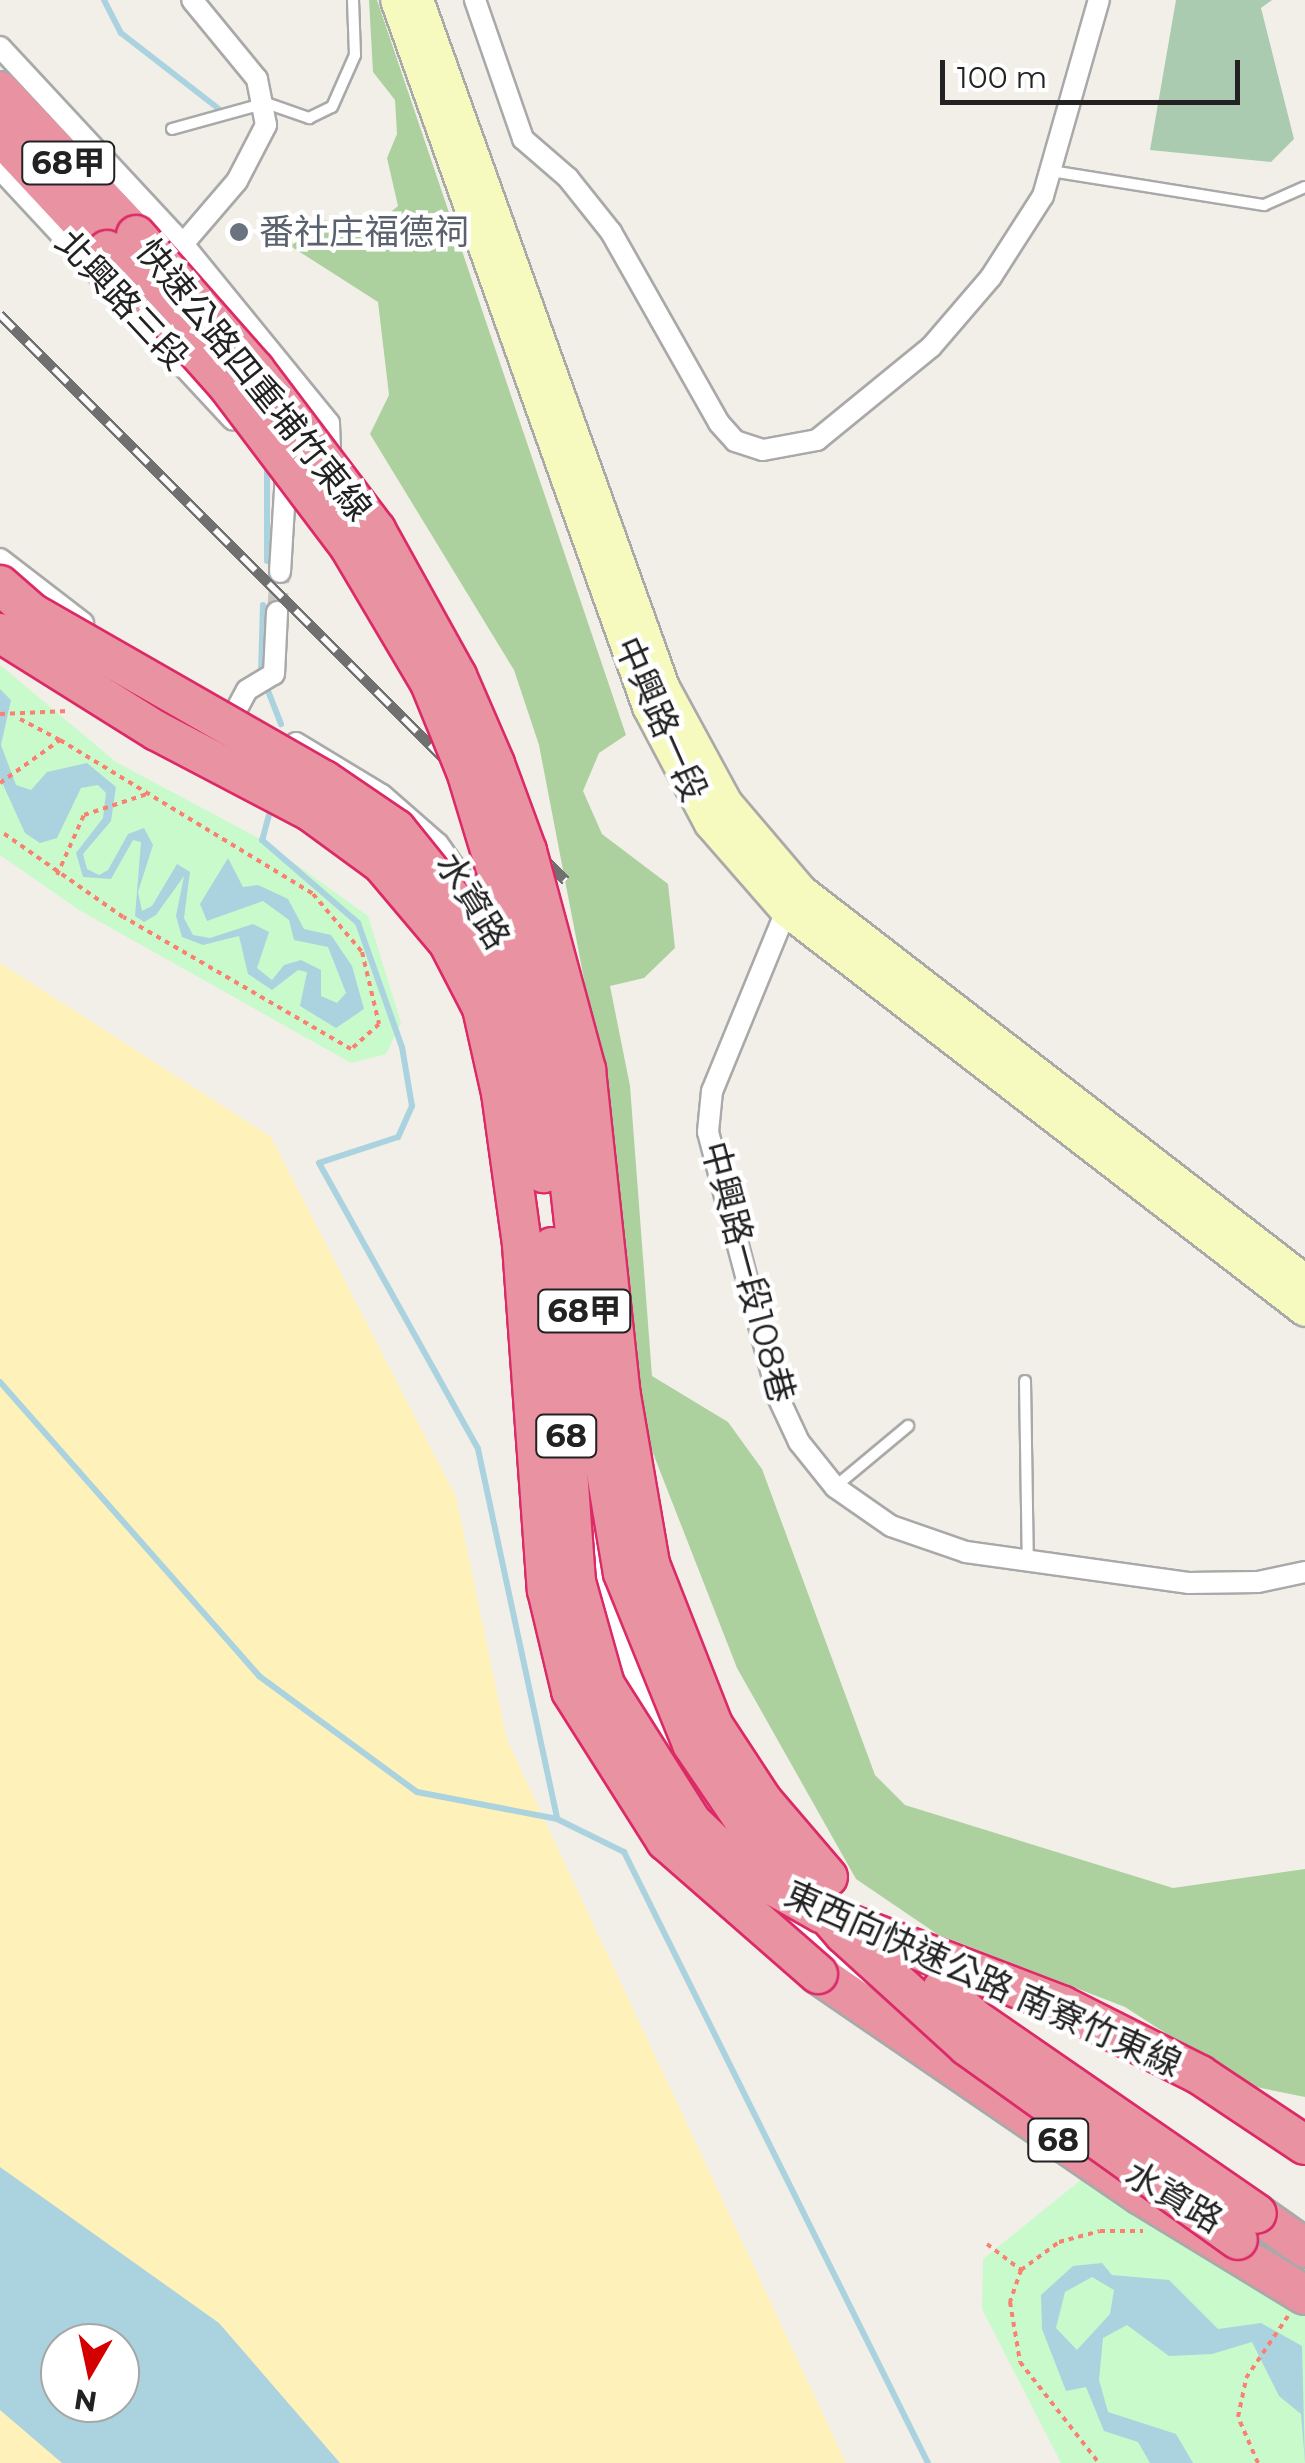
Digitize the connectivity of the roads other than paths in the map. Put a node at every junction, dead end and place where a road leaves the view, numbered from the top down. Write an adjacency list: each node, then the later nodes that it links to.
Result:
1 (192, 0): 9 (street)
2 (353, 0): 9 (lane)
3 (396, 0): 26 (main road, 中興路一段)
4 (418, 0): 27 (main road, 中興路一段)
5 (475, 0): 13 (street)
6 (1099, 0): 13 (street)
7 (0, 47): 16 (street)
8 (0, 91): 15 (highway, 快速公路四重埔竹東線 / 68甲)
9 (266, 103): 10 (lane); 16 (street)
10 (172, 129)
11 (0, 135): 15 (highway, 快速公路四重埔竹東線 / 68甲)
12 (0, 169): 17 (street, 北興路三段)
13 (1050, 171): 14 (lane)
14 (1305, 187)
15 (121, 243): 38 (highway, 快速公路四重埔竹東線 / 68甲, bridge)
16 (184, 244): 17 (street)
17 (286, 473): 19 (street)
18 (0, 559): 24 (street, 水資路)
19 (280, 572)
20 (0, 585): 37 (highway, 東西向快速公路 南寮竹東線 / 68, bridge)
21 (0, 611): 25 (street, 水資路)
22 (277, 612): 24 (street)
23 (0, 632): 41 (highway, 東西向快速公路 南寮竹東線 / 68, bridge)
24 (236, 711): 25 (street); 31 (street, 水資路)
25 (216, 746): 31 (street, 水資路)
26 (786, 911): 28 (main road, 中興路一段); 32 (street, 中興路一段108巷)
27 (1305, 1280)
28 (1305, 1311)
29 (1025, 1381): 33 (lane)
30 (908, 1426): 32 (lane)
31 (587, 1476): 35 (street, 水資路)
32 (835, 1487): 33 (street, 中興路一段108巷)
33 (1028, 1565): 34 (street, 中興路一段108巷)
34 (1305, 1572)
35 (657, 1726): 36 (street, 水資路); 36 (street, 水資路)
36 (854, 1973): 40 (street, 水資路)
37 (1305, 2145)
38 (1247, 2227): 39 (highway, 68甲); 41 (highway, 68甲)
39 (1305, 2248)
40 (1305, 2275)
41 (1301, 2297)

